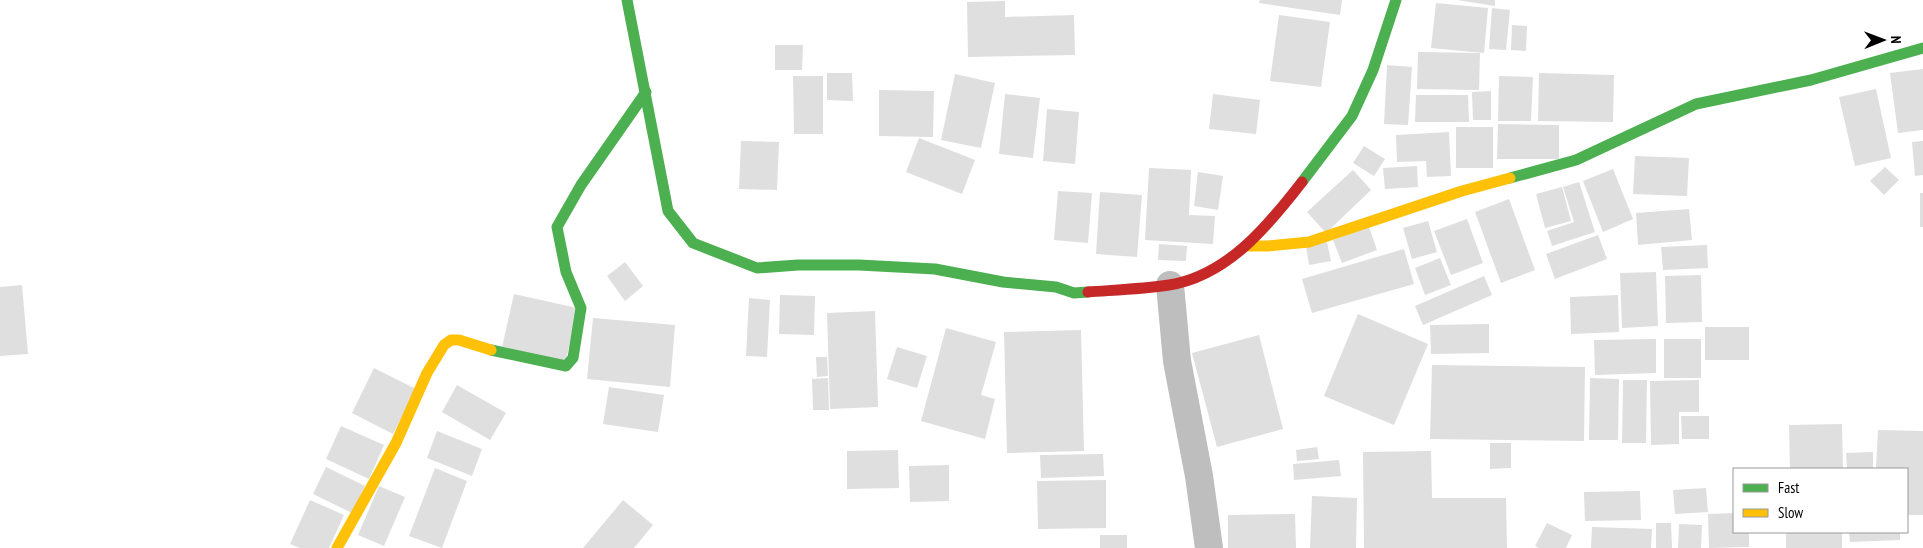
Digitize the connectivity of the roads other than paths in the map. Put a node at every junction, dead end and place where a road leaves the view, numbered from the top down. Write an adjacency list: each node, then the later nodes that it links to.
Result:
1 (627, 0): 4 (street)
2 (1396, 0): 5 (street)
3 (1923, 48): 5 (street)
4 (646, 92): 6 (street); 7 (street)
5 (1246, 246): 6 (street)
6 (1170, 285): 8 (street)
7 (337, 548)
8 (1209, 548)

